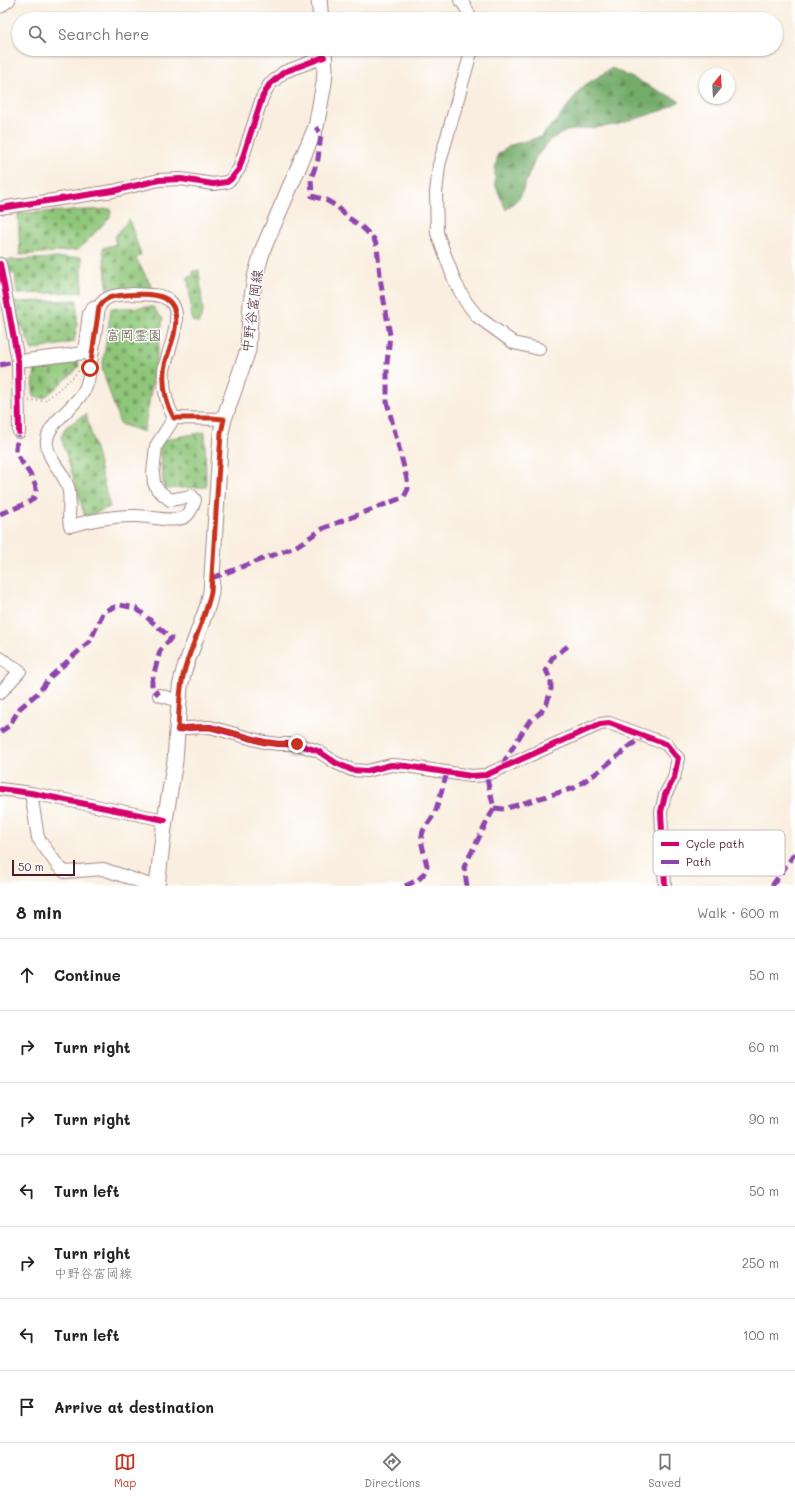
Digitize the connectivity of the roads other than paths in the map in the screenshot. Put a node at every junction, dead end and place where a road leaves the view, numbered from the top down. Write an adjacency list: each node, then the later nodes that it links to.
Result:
1 (9, 0): 4 (street)
2 (319, 0): 5 (main road)
3 (460, 0): 6 (street)
4 (0, 7)
5 (320, 12)
6 (468, 12)
7 (318, 56): 10 (street)
8 (324, 56): 16 (main road, 中野谷富岡線)
9 (470, 56): 13 (street)
10 (0, 208)
11 (0, 264): 14 (street)
12 (99, 307): 14 (street); 15 (street); 15 (street)
13 (539, 349)
14 (18, 361): 17 (street)
15 (174, 418): 16 (street)
16 (224, 419): 21 (main road, 中野谷富岡線)
17 (19, 432)
18 (0, 658): 19 (street)
19 (0, 693)
20 (159, 695): 21 (street)
21 (179, 701): 22 (main road, 中野谷富岡線)
22 (178, 730): 25 (main road, 中野谷富岡線); 26 (street)
23 (0, 788): 24 (street)
24 (31, 793): 25 (street); 28 (street)
25 (165, 820): 29 (main road, 中野谷富岡線)
26 (662, 830)
27 (664, 876): 30 (street)
28 (153, 886)
29 (157, 886)
30 (665, 886)

